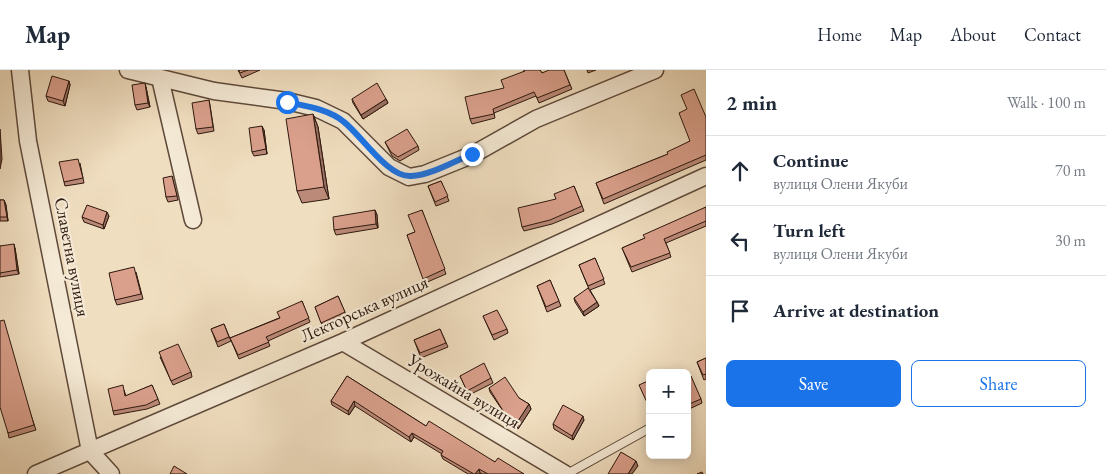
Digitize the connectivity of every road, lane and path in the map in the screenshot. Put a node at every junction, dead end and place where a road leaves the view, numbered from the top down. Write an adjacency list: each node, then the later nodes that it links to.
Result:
1 (20, 70): 9 (street, Славетна вулиця)
2 (128, 70): 4 (street)
3 (655, 70): 4 (street)
4 (160, 78): 6 (street)
5 (706, 176): 7 (street, Лекторська вулиця)
6 (194, 220)
7 (343, 342): 9 (street, Лекторська вулиця); 12 (street, Урожайна вулиця)
8 (646, 430): 12 (lane)
9 (90, 451): 10 (street, Лекторська вулиця); 11 (street)
10 (36, 474)
11 (111, 474)
12 (566, 474)

